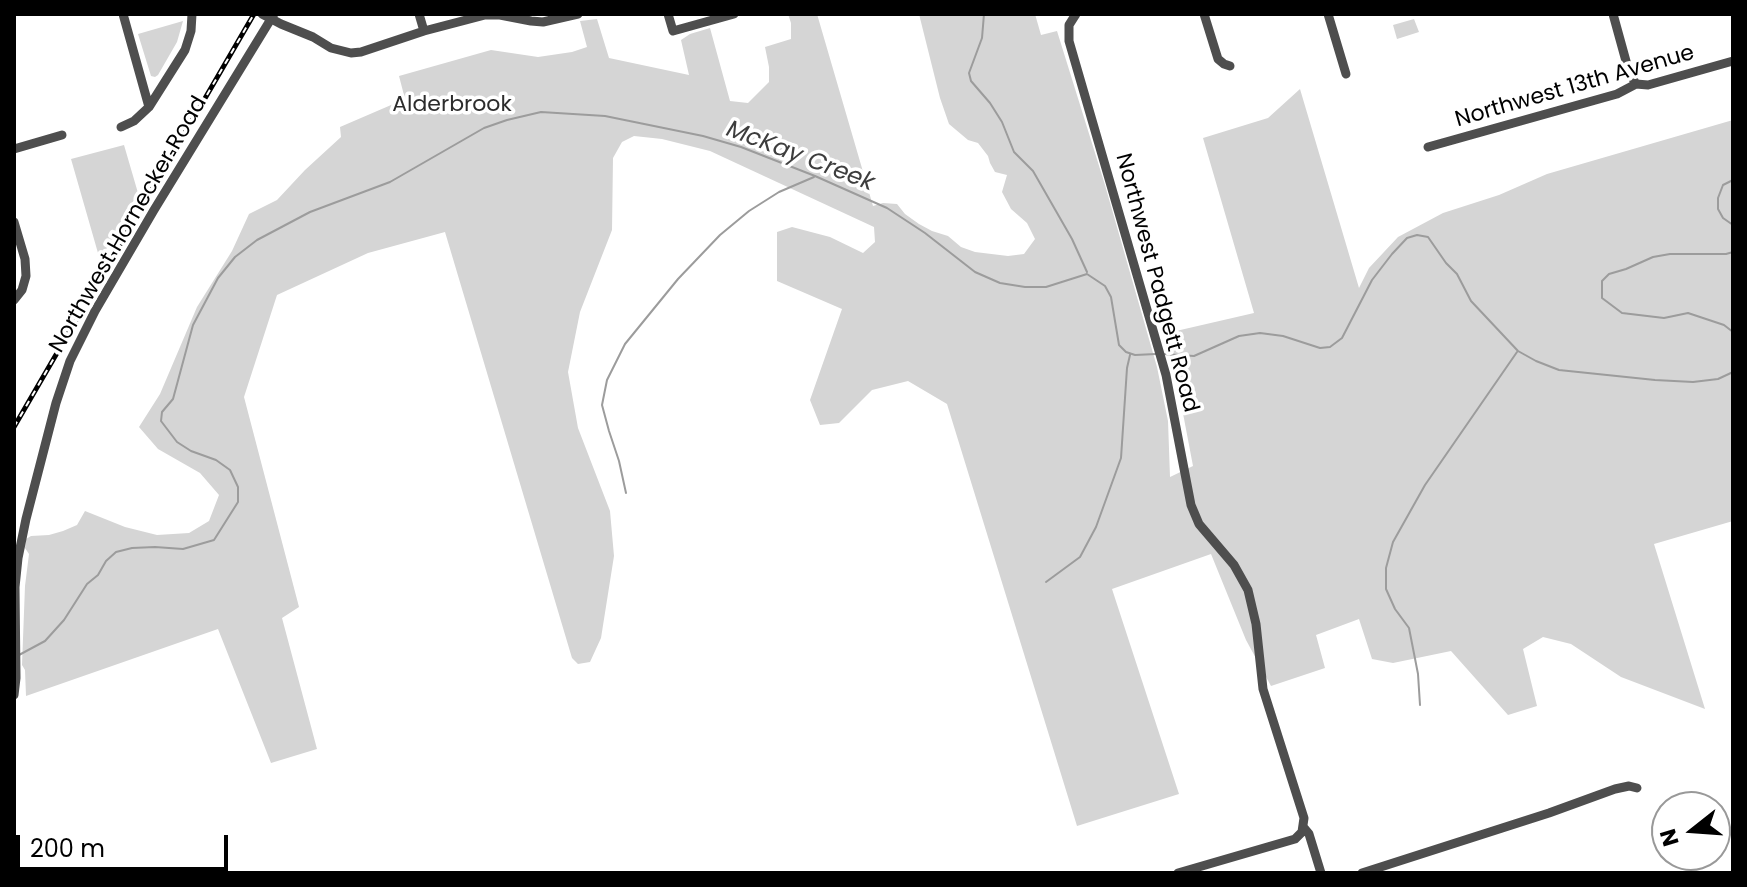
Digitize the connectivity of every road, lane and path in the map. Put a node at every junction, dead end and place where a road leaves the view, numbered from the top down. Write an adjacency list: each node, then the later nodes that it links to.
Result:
1 (123, 14): 17 (street)
2 (419, 14): 12 (street)
3 (578, 14): 12 (street)
4 (668, 14): 5 (street)
5 (734, 14)
6 (1204, 14): 14 (street)
7 (1328, 14): 15 (street)
8 (1613, 14): 16 (street)
9 (269, 16): 12 (street); 24 (street, Northwest Hornecker Road)
10 (192, 18): 17 (street)
11 (1073, 18): 28 (street, Northwest Padgett Road)
12 (424, 31)
13 (1733, 61): 16 (street, Northwest 13th Avenue)
14 (1230, 66)
15 (1346, 74)
16 (1636, 84): 20 (street, Northwest 13th Avenue)
17 (149, 107): 18 (street)
18 (121, 127)
19 (62, 135): 21 (street)
20 (1428, 147)
21 (14, 149)
22 (14, 222): 23 (street)
23 (14, 300)
24 (15, 610): 25 (street, Northwest Hornecker Road)
25 (16, 672): 26 (street, Northwest Hornecker Road)
26 (14, 695)
27 (1637, 788): 32 (street)
28 (1304, 828): 29 (street); 31 (street, Northwest Padgett Road)
29 (1208, 869): 30 (street)
30 (1178, 873)
31 (1321, 873)
32 (1362, 873)

